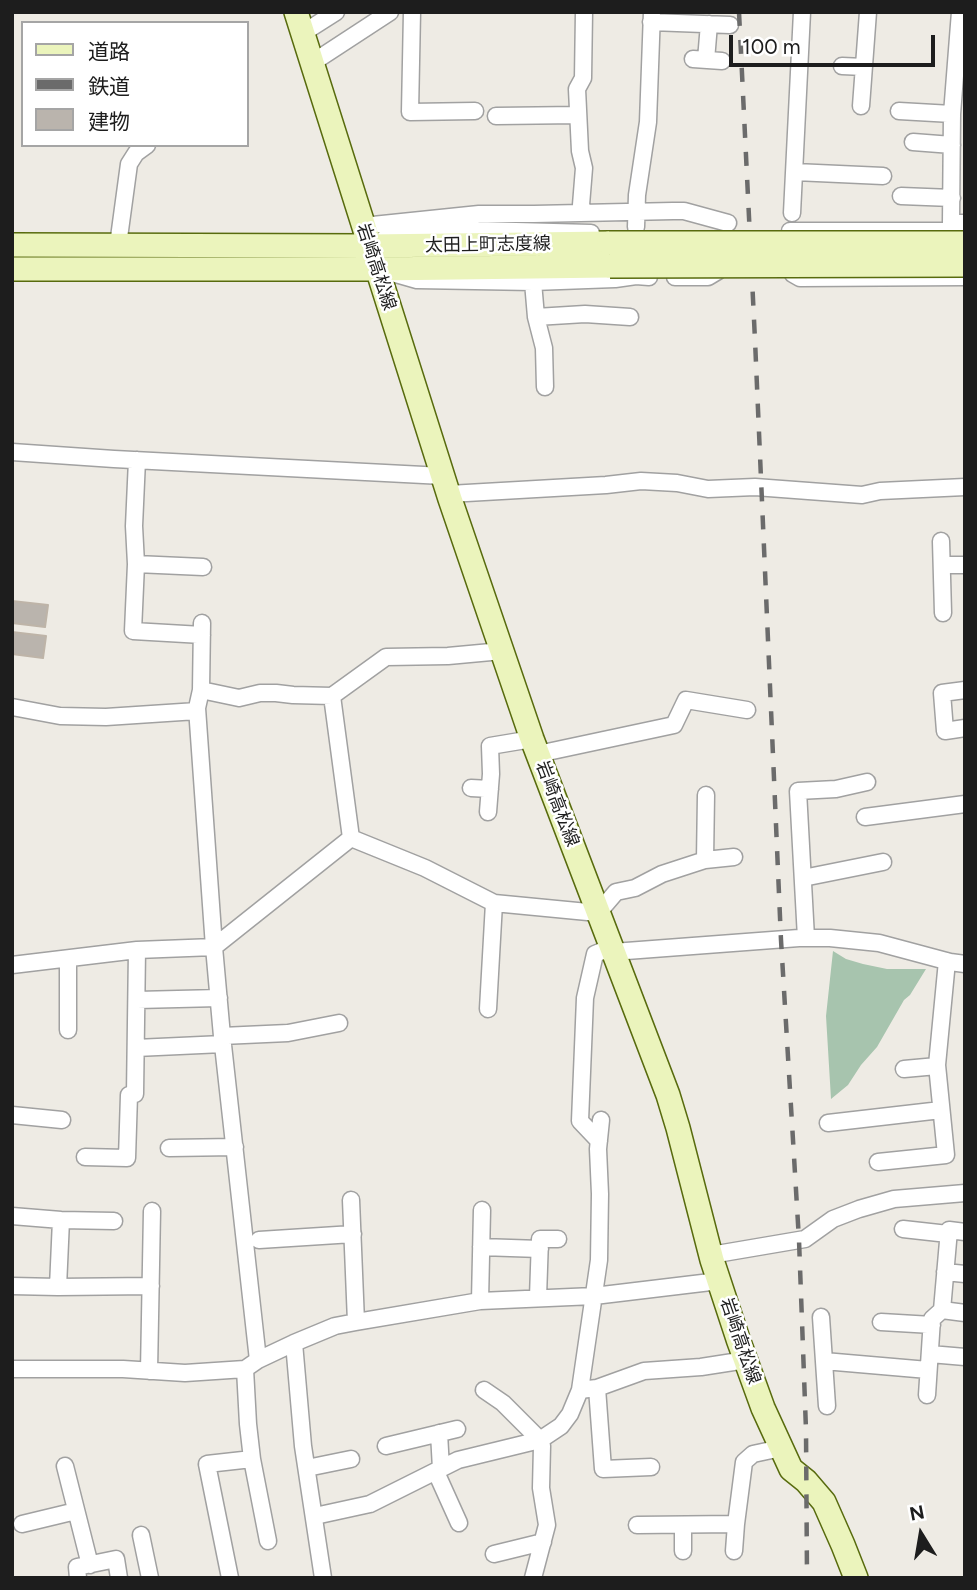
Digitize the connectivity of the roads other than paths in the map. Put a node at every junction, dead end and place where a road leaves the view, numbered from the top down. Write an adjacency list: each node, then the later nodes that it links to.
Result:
1 (336, 12): 9 (street)
2 (390, 12): 13 (street)
3 (412, 12): 17 (street)
4 (584, 12): 20 (street)
5 (802, 12): 25 (street)
6 (868, 12): 15 (street)
7 (960, 12): 19 (street)
8 (652, 17): 10 (street); 31 (street)
9 (299, 23): 13 (main road, 岩崎高松線)
10 (709, 24): 11 (street); 12 (street)
11 (730, 25)
12 (707, 60)
13 (312, 63): 33 (main road, 岩崎高松線)
14 (842, 66): 15 (street)
15 (864, 67): 16 (street)
16 (861, 106)
17 (475, 111)
18 (899, 111): 19 (street)
19 (952, 114): 22 (street)
20 (578, 115): 21 (street); 29 (street)
21 (496, 116)
22 (956, 139): 23 (street); 28 (street)
23 (913, 142)
24 (144, 147): 35 (street)
25 (795, 172): 26 (street); 30 (street)
26 (883, 176)
27 (901, 196): 28 (street)
28 (951, 198): 36 (street)
29 (584, 213): 31 (street); 33 (street)
30 (792, 213)
31 (636, 219): 32 (street)
32 (728, 223)
33 (366, 236): 35 (main road, 太田上町志度線); 36 (main road, 太田上町志度線, bridge); 38 (main road, 岩崎高松線); 39 (street)
34 (12, 245): 35 (main road, 太田上町志度線)
35 (118, 245)
36 (964, 249): 36 (street); 38 (main road, 太田上町志度線, bridge)
37 (12, 269): 38 (main road, 太田上町志度線)
38 (377, 269): 39 (street); 45 (main road, 岩崎高松線)
39 (533, 282): 40 (street)
40 (536, 317): 41 (street); 42 (street)
41 (630, 317)
42 (545, 387)
43 (12, 452): 44 (street)
44 (137, 460): 45 (street); 48 (street)
45 (446, 485): 46 (street); 53 (main road, 岩崎高松線)
46 (965, 487)
47 (942, 541): 49 (street)
48 (136, 564): 51 (street); 54 (street)
49 (942, 565): 50 (street); 52 (street)
50 (965, 565)
51 (203, 567)
52 (943, 613)
53 (502, 651): 56 (street); 61 (main road, 岩崎高松線)
54 (201, 690): 56 (street); 59 (street)
55 (965, 690): 60 (street)
56 (332, 696): 69 (street)
57 (12, 708): 59 (street)
58 (747, 710): 61 (street)
59 (197, 711): 77 (street)
60 (965, 728)
61 (535, 746): 64 (street); 75 (main road, 岩崎高松線)
62 (867, 782): 73 (street)
63 (471, 788): 64 (street)
64 (490, 789): 67 (street)
65 (706, 795): 71 (street)
66 (965, 804): 68 (street)
67 (488, 812)
68 (865, 817)
69 (351, 838): 74 (street); 77 (street)
70 (734, 857): 71 (street)
71 (705, 860): 75 (street)
72 (883, 862): 73 (street)
73 (803, 878): 76 (street)
74 (494, 904): 75 (street); 86 (street)
75 (598, 913): 79 (main road, 岩崎高松線)
76 (806, 938): 79 (street); 81 (street)
77 (214, 947): 78 (street); 84 (street)
78 (137, 950): 80 (street); 85 (street)
79 (612, 950): 98 (street); 117 (main road, 岩崎高松線)
80 (68, 959): 83 (street); 88 (street)
81 (947, 961): 82 (street); 91 (street)
82 (965, 964)
83 (12, 965)
84 (219, 998): 85 (street); 89 (street)
85 (137, 1000): 90 (street)
86 (488, 1009)
87 (338, 1023): 89 (street)
88 (68, 1030)
89 (223, 1040): 90 (street); 99 (street)
90 (136, 1048): 101 (street)
91 (937, 1066): 92 (street); 93 (street)
92 (904, 1069)
93 (942, 1110): 97 (street); 102 (street)
94 (12, 1115): 95 (street)
95 (62, 1120)
96 (601, 1120): 98 (street)
97 (828, 1123)
98 (599, 1140): 124 (street)
99 (235, 1147): 100 (street); 138 (street)
100 (169, 1148)
101 (85, 1157)
102 (878, 1162)
103 (965, 1193): 117 (street)
104 (352, 1200): 112 (street)
105 (482, 1210): 115 (street)
106 (152, 1211): 122 (street)
107 (12, 1216): 108 (street)
108 (61, 1220): 109 (street); 123 (street)
109 (114, 1221)
110 (903, 1229): 111 (street)
111 (957, 1233): 118 (street)
112 (353, 1234): 114 (street); 130 (street)
113 (558, 1238): 116 (street)
114 (259, 1240)
115 (481, 1247): 116 (street); 126 (street)
116 (540, 1249): 125 (street)
117 (711, 1255): 120 (main road, 岩崎高松線)
118 (945, 1272): 119 (street); 127 (street)
119 (965, 1274)
120 (719, 1281): 124 (street); 135 (main road, 岩崎高松線)
121 (12, 1286): 123 (street)
122 (151, 1286): 123 (street); 140 (street)
123 (58, 1287)
124 (594, 1296): 125 (street); 143 (street)
125 (538, 1297): 126 (street)
126 (480, 1301): 130 (street)
127 (942, 1310): 128 (street); 132 (street)
128 (965, 1313)
129 (821, 1317): 136 (street)
130 (356, 1322): 133 (street)
131 (881, 1322): 132 (street)
132 (932, 1325): 137 (street)
133 (294, 1343): 138 (street); 155 (street)
134 (965, 1357): 137 (street)
135 (746, 1360): 141 (street); 150 (main road, 岩崎高松線)
136 (824, 1361): 137 (street); 145 (street)
137 (929, 1362): 144 (street)
138 (252, 1365): 140 (street); 151 (street)
139 (12, 1369): 140 (street)
140 (149, 1371)
141 (597, 1388): 143 (street); 154 (street)
142 (484, 1390): 148 (street)
143 (580, 1390): 148 (street)
144 (927, 1395)
145 (827, 1406)
146 (457, 1429): 147 (street)
147 (439, 1433): 149 (street); 156 (street)
148 (540, 1440): 156 (street); 166 (street)
149 (386, 1446)
150 (781, 1448): 161 (street); 176 (main road, 岩崎高松線)
151 (252, 1459): 165 (street); 173 (street)
152 (351, 1459): 155 (street)
153 (65, 1465): 157 (street)
154 (651, 1467)
155 (307, 1468): 158 (street)
156 (438, 1471): 158 (street); 159 (street)
157 (76, 1511): 160 (street); 170 (street)
158 (315, 1516): 174 (street)
159 (460, 1523)
160 (22, 1524)
161 (736, 1524): 163 (street); 168 (street)
162 (637, 1525): 163 (street)
163 (683, 1525): 167 (street)
164 (141, 1535): 172 (street)
165 (268, 1541)
166 (543, 1542): 169 (street); 175 (street)
167 (683, 1550)
168 (734, 1551)
169 (494, 1554)
170 (84, 1572): 171 (street)
171 (119, 1578)
172 (150, 1578)
173 (230, 1578)
174 (323, 1578)
175 (533, 1578)
176 (856, 1578)

